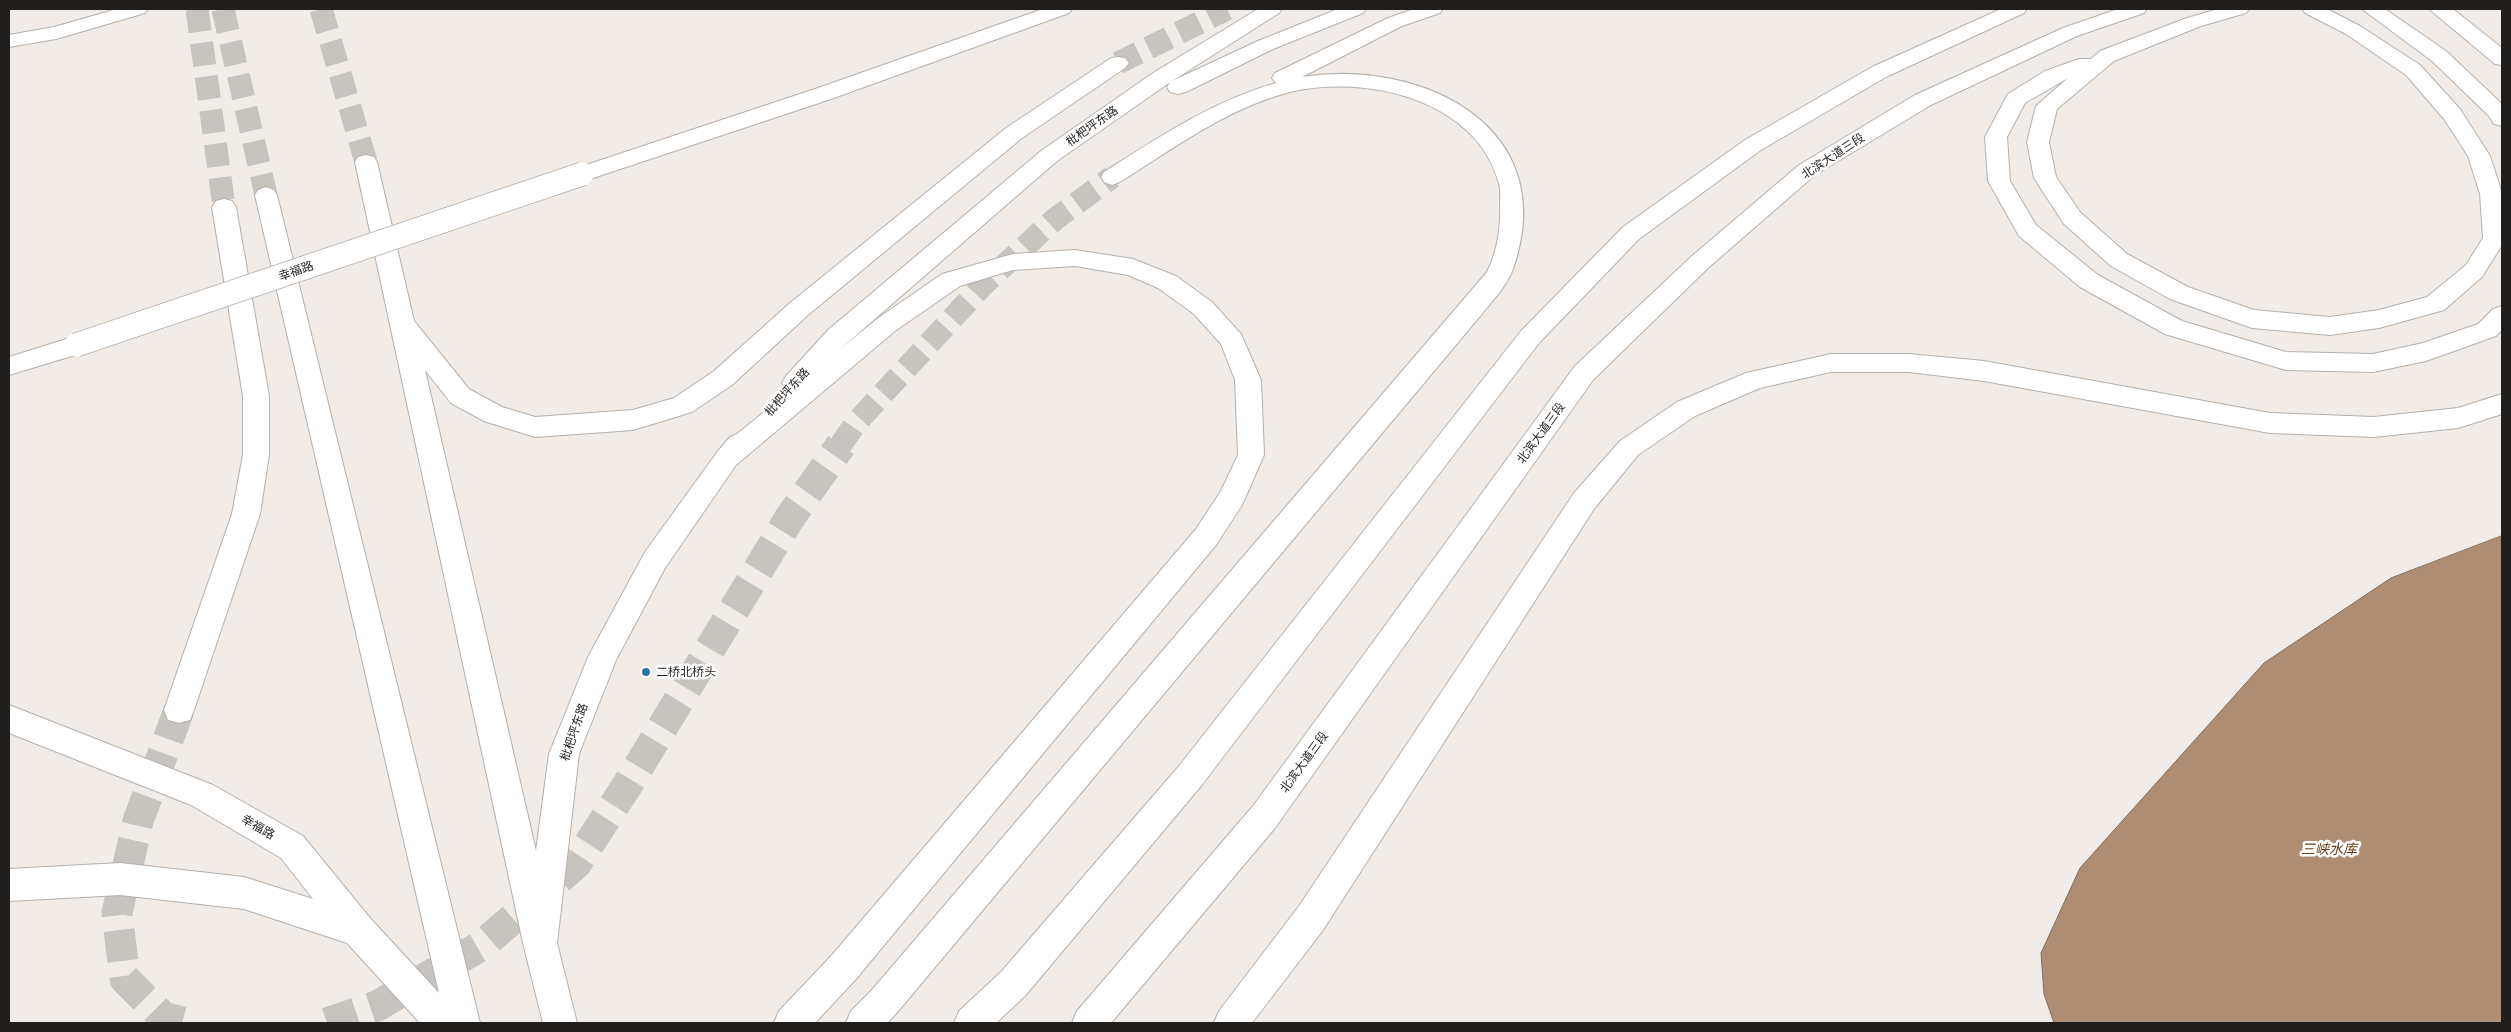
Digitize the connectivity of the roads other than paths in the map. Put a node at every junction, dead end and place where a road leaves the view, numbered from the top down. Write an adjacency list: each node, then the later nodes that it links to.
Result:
1 (138, 9): 13 (main road)
2 (1013, 9): 17 (main road)
3 (1062, 9): 17 (main road)
4 (1272, 9): 20 (main road, 枇杷坪东路)
5 (1356, 9): 20 (main road)
6 (1433, 9): 18 (main road)
7 (2017, 9): 40 (main road)
8 (2137, 9): 41 (main road, 北滨大道三段)
9 (2240, 9): 14 (main road)
10 (2312, 9): 14 (main road)
11 (2372, 9): 19 (main road)
12 (2439, 9): 15 (main road)
13 (9, 41)
14 (2107, 56): 25 (main road)
15 (2502, 59)
16 (1118, 64): 26 (main road)
17 (823, 94): 27 (main road, 幸福路, bridge)
18 (1217, 111): 22 (main road); 39 (main road)
19 (2502, 119)
20 (1049, 156): 29 (main road, 枇杷坪东路)
21 (366, 162): 26 (main road)
22 (1112, 177)
23 (266, 196): 36 (main road)
24 (224, 206): 30 (main road)
25 (2502, 316)
26 (402, 323): 34 (main road)
27 (9, 366)
28 (2502, 404): 42 (main road)
29 (727, 458): 34 (main road, 枇杷坪东路); 38 (main road)
30 (178, 710)
31 (9, 719): 33 (main road, 幸福路)
32 (9, 885): 33 (main road)
33 (358, 930): 35 (main road, 幸福路)
34 (540, 943): 37 (main road)
35 (443, 1023)
36 (463, 1023)
37 (560, 1023)
38 (791, 1023)
39 (863, 1023)
40 (971, 1023)
41 (1089, 1023)
42 (1231, 1023)

